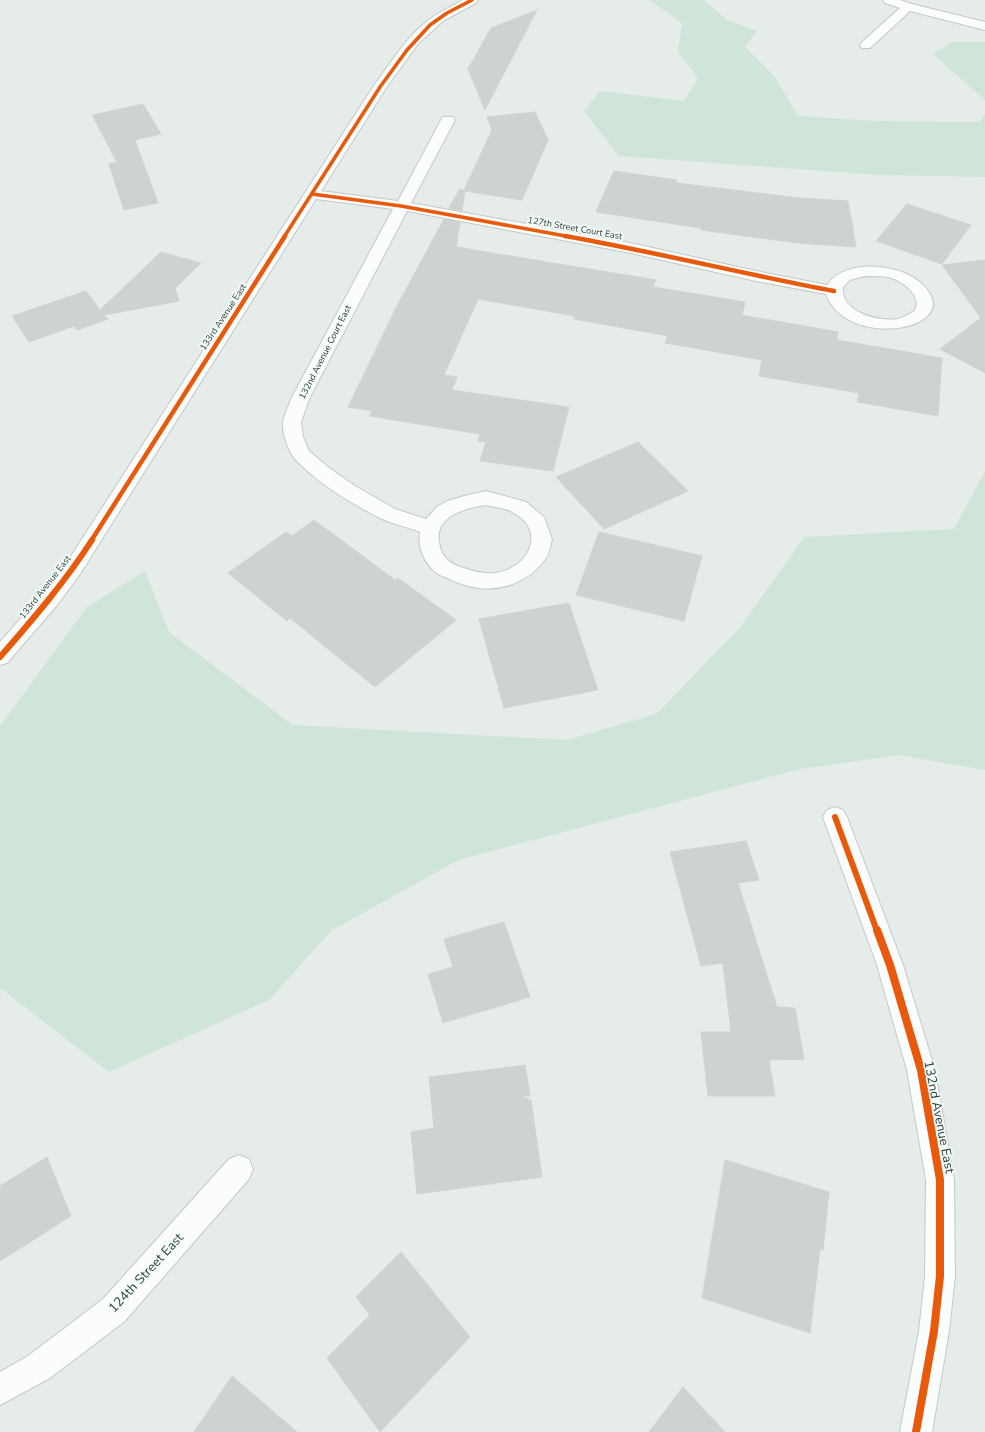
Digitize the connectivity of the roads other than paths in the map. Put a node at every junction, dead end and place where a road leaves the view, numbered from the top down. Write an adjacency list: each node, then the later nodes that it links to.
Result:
1 (472, 0): 7 (street, 133rd Avenue East)
2 (889, 0): 3 (street)
3 (908, 7): 4 (street); 5 (street)
4 (985, 26)
5 (866, 45)
6 (448, 120): 8 (street, 132nd Avenue Court East)
7 (312, 194): 8 (street, 127th Street Court East); 11 (street, 133rd Avenue East)
8 (401, 206): 9 (street, 127th Street Court East); 10 (street, 132nd Avenue Court East)
9 (834, 291): 9 (street)
10 (431, 528): 10 (street)
11 (0, 657)
12 (835, 817): 15 (street, 132nd Avenue East)
13 (239, 1169): 14 (street, 124th Street East)
14 (0, 1389)
15 (916, 1432)

